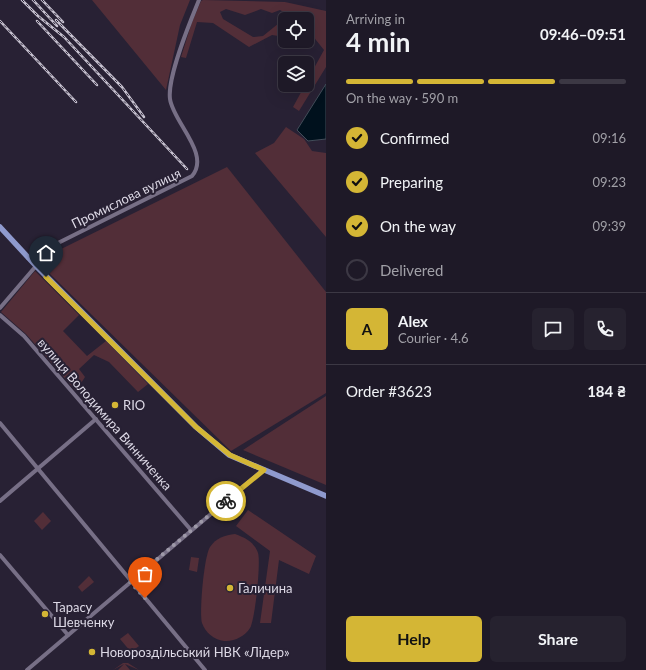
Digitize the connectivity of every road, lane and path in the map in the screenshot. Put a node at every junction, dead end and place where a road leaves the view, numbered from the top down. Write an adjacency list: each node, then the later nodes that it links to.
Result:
1 (199, 0): 3 (street, Промислова вулиця)
2 (0, 228): 3 (main road)
3 (28, 258): 4 (main road)
4 (36, 266): 5 (street); 10 (main road)
5 (0, 308)
6 (0, 315): 7 (street, вулиця Володимира Винниченка)
7 (96, 419): 9 (street); 13 (street, вулиця Володимира Винниченка)
8 (0, 424): 9 (street)
9 (38, 468): 12 (street); 15 (street)
10 (264, 470): 11 (main road); 13 (street)
11 (326, 496)
12 (0, 501)
13 (191, 530): 15 (street)
14 (0, 555): 16 (street)
15 (130, 582): 16 (street); 18 (street)
16 (68, 635): 17 (street)
17 (27, 670)
18 (205, 670)

